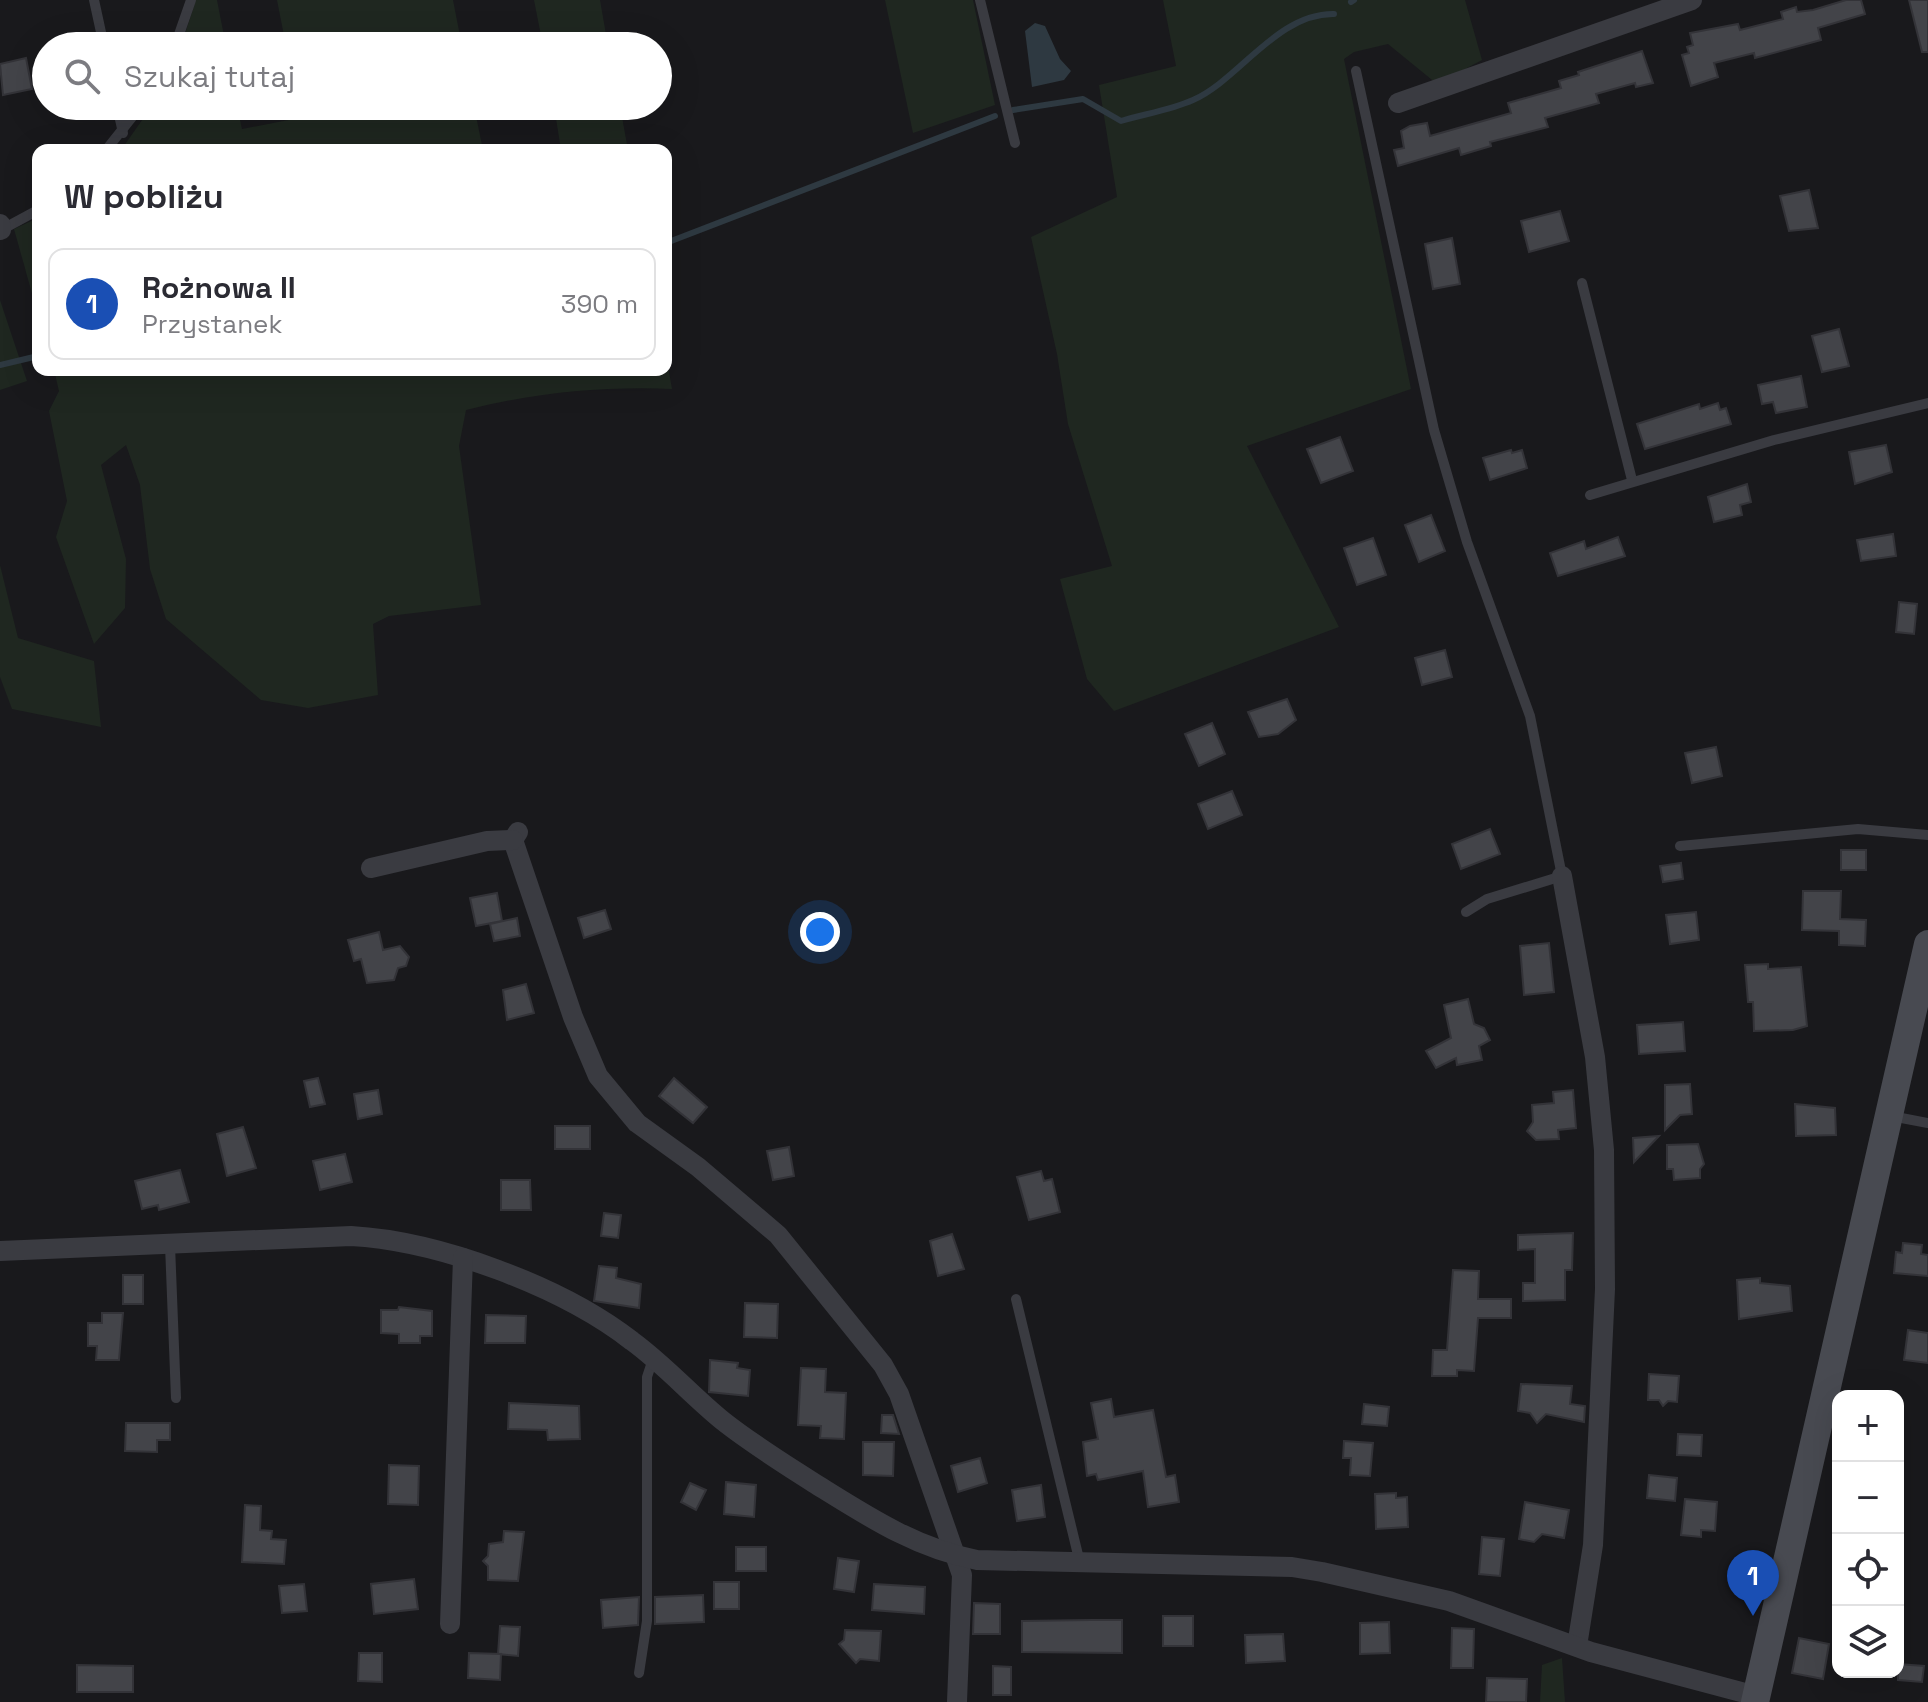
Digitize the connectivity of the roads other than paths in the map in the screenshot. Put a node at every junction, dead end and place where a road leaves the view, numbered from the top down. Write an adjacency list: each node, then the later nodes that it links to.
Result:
1 (94, 0): 5 (lane)
2 (191, 0): 6 (lane)
3 (980, 0): 12 (lane)
4 (1692, 0): 8 (street)
5 (101, 32)
6 (180, 32)
7 (1356, 71): 23 (lane)
8 (1398, 103)
9 (120, 120): 11 (lane)
10 (132, 120): 11 (lane)
11 (123, 133): 13 (lane)
12 (1015, 143)
13 (112, 144)
14 (32, 213): 15 (lane)
15 (1, 227)
16 (1582, 283): 18 (lane)
17 (1928, 403): 18 (lane)
18 (1632, 480): 19 (lane)
19 (1590, 495)
20 (1928, 835): 21 (lane)
21 (1680, 846)
22 (371, 868): 34 (street)
23 (1562, 876): 24 (lane); 37 (street)
24 (1466, 912)
25 (1928, 944): 26 (main road)
26 (1889, 1116): 27 (lane); 39 (main road)
27 (1928, 1123)
28 (170, 1245): 29 (street); 30 (street); 33 (lane)
29 (0, 1251)
30 (463, 1258): 32 (street); 36 (street)
31 (1016, 1299): 35 (lane)
32 (653, 1359): 34 (street); 38 (lane)
33 (176, 1398)
34 (953, 1556): 35 (street); 40 (street)
35 (1080, 1563): 37 (street)
36 (450, 1624)
37 (1577, 1646): 39 (street)
38 (639, 1673)
39 (1755, 1699)
40 (957, 1702)

